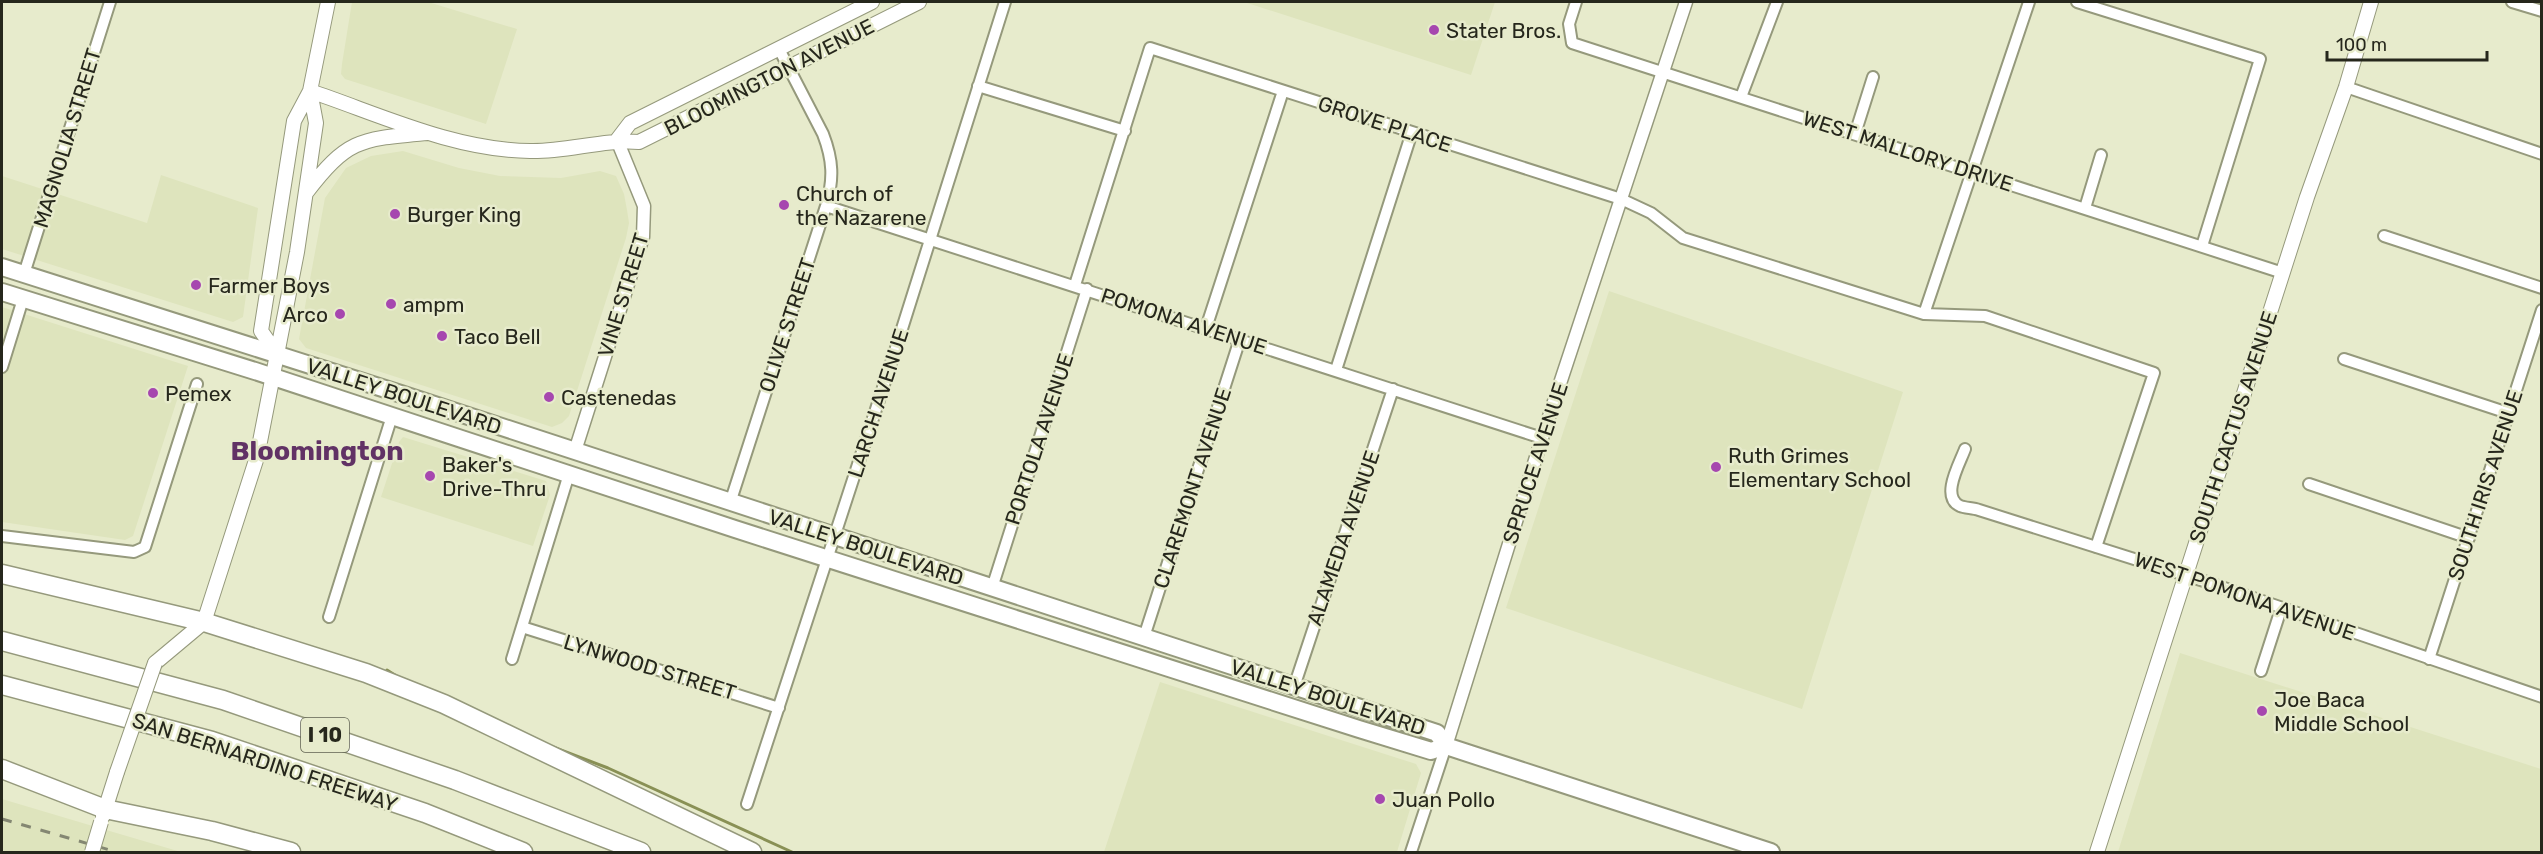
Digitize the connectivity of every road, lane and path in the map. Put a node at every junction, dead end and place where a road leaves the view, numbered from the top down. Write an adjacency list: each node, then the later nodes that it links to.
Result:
1 (110, 2): 40 (street, MAGNOLIA STREET)
2 (328, 2): 20 (main road)
3 (872, 2): 14 (main road, BLOOMINGTON AVENUE)
4 (919, 2): 15 (main road, BLOOMINGTON AVENUE)
5 (1005, 2): 18 (street, LARCH AVENUE)
6 (1576, 2): 16 (street, WEST MALLORY DRIVE)
7 (1686, 2): 16 (street, SPRUCE AVENUE)
8 (1776, 2): 22 (street)
9 (2029, 2): 30 (street)
10 (2077, 2): 37 (street)
11 (2371, 2): 19 (main road, SOUTH CACTUS AVENUE)
12 (2512, 2): 13 (street)
13 (2541, 11)
14 (779, 49): 15 (street, OLIVE STREET); 27 (main road, BLOOMINGTON AVENUE)
15 (788, 69): 27 (main road, BLOOMINGTON AVENUE); 33 (street, OLIVE STREET)
16 (1662, 73): 22 (street, WEST MALLORY DRIVE); 32 (street, SPRUCE AVENUE)
17 (1873, 77): 26 (street)
18 (978, 86): 23 (street); 36 (street, LARCH AVENUE)
19 (2346, 87): 29 (street); 39 (main road, SOUTH CACTUS AVENUE)
20 (310, 91): 25 (main road, BLOOMINGTON AVENUE); 31 (main road); 50 (main road)
21 (1283, 91): 23 (street, GROVE PLACE); 24 (street, GROVE PLACE); 48 (street)
22 (1741, 97): 26 (street, WEST MALLORY DRIVE)
23 (1125, 131): 41 (street)
24 (1412, 132): 32 (street, GROVE PLACE); 53 (street)
25 (433, 133): 27 (main road, BLOOMINGTON AVENUE); 31 (main road)
26 (1855, 134): 30 (street, WEST MALLORY DRIVE)
27 (617, 140): 61 (street, VINE STREET)
28 (2101, 154): 34 (street)
29 (2541, 154)
30 (1973, 173): 34 (street, WEST MALLORY DRIVE); 47 (street)
31 (305, 194): 50 (main road)
32 (1621, 199): 47 (street, GROVE PLACE); 59 (street, SPRUCE AVENUE)
33 (826, 206): 36 (street, POMONA AVENUE); 64 (street, OLIVE STREET)
34 (2085, 208): 37 (street, WEST MALLORY DRIVE)
35 (2384, 236): 42 (street)
36 (931, 238): 41 (street, POMONA AVENUE); 66 (street, LARCH AVENUE)
37 (2202, 246): 39 (street, WEST MALLORY DRIVE)
38 (2, 267): 40 (main road, VALLEY BOULEVARD)
39 (2283, 273): 71 (main road, SOUTH CACTUS AVENUE)
40 (24, 274): 50 (main road, VALLEY BOULEVARD)
41 (1075, 285): 43 (street, POMONA AVENUE)
42 (2541, 288)
43 (1087, 289): 48 (street, POMONA AVENUE); 72 (street, PORTOLA AVENUE)
44 (2, 292): 45 (main road, VALLEY BOULEVARD)
45 (23, 299): 52 (street); 54 (main road, VALLEY BOULEVARD)
46 (2541, 310): 57 (street, SOUTH IRIS AVENUE)
47 (1924, 314): 68 (street, GROVE PLACE)
48 (1206, 328): 49 (street, POMONA AVENUE)
49 (1240, 339): 53 (street, POMONA AVENUE); 77 (street, CLAREMONT AVENUE)
50 (277, 354): 54 (main road); 61 (main road, VALLEY BOULEVARD)
51 (2344, 359): 57 (street)
52 (2, 367)
53 (1336, 370): 56 (street, POMONA AVENUE)
54 (274, 377): 58 (main road, VALLEY BOULEVARD); 75 (main road)
55 (197, 384): 65 (street)
56 (1393, 389): 59 (street, POMONA AVENUE); 83 (street, ALAMEDA AVENUE)
57 (2508, 413): 67 (street, SOUTH IRIS AVENUE)
58 (392, 416): 62 (main road, VALLEY BOULEVARD); 74 (street)
59 (1542, 438): 86 (street, SPRUCE AVENUE)
60 (1965, 449): 68 (street, WEST POMONA AVENUE)
61 (575, 452): 64 (main road, VALLEY BOULEVARD)
62 (569, 474): 69 (main road, VALLEY BOULEVARD); 76 (street)
63 (2309, 484): 67 (street)
64 (730, 503): 66 (main road, VALLEY BOULEVARD)
65 (2, 536)
66 (835, 537): 69 (street, LARCH AVENUE); 72 (main road, VALLEY BOULEVARD)
67 (2469, 538): 80 (street, SOUTH IRIS AVENUE)
68 (2096, 547): 71 (street, WEST POMONA AVENUE)
69 (828, 557): 85 (street, LARCH AVENUE); 86 (main road, VALLEY BOULEVARD)
70 (2, 574): 75 (highway)
71 (2186, 575): 73 (street, WEST POMONA AVENUE); 97 (main road, SOUTH CACTUS AVENUE)
72 (992, 588): 77 (main road, VALLEY BOULEVARD)
73 (2281, 609): 80 (street, WEST POMONA AVENUE); 81 (street)
74 (329, 617)
75 (204, 622): 89 (main road, bridge); 94 (highway)
76 (522, 627): 79 (street); 85 (street, LYNWOOD STREET)
77 (1144, 637): 83 (main road, VALLEY BOULEVARD)
78 (2, 641): 93 (highway, SAN BERNARDINO FREEWAY / I 10)
79 (512, 659)
80 (2429, 659): 84 (street, WEST POMONA AVENUE)
81 (2261, 671)
82 (2, 685): 92 (highway, SAN BERNARDINO FREEWAY / I 10)
83 (1294, 687): 86 (main road, VALLEY BOULEVARD)
84 (2541, 698)
85 (779, 708): 88 (street, LARCH AVENUE)
86 (1446, 746): 95 (street, SPRUCE AVENUE); 96 (main road)
87 (2, 769): 89 (highway)
88 (747, 804)
89 (103, 816): 90 (main road, bridge); 91 (highway)
90 (92, 852)
91 (291, 852)
92 (524, 852)
93 (641, 852)
94 (752, 852)
95 (1411, 852)
96 (1771, 852)
97 (2097, 852)

